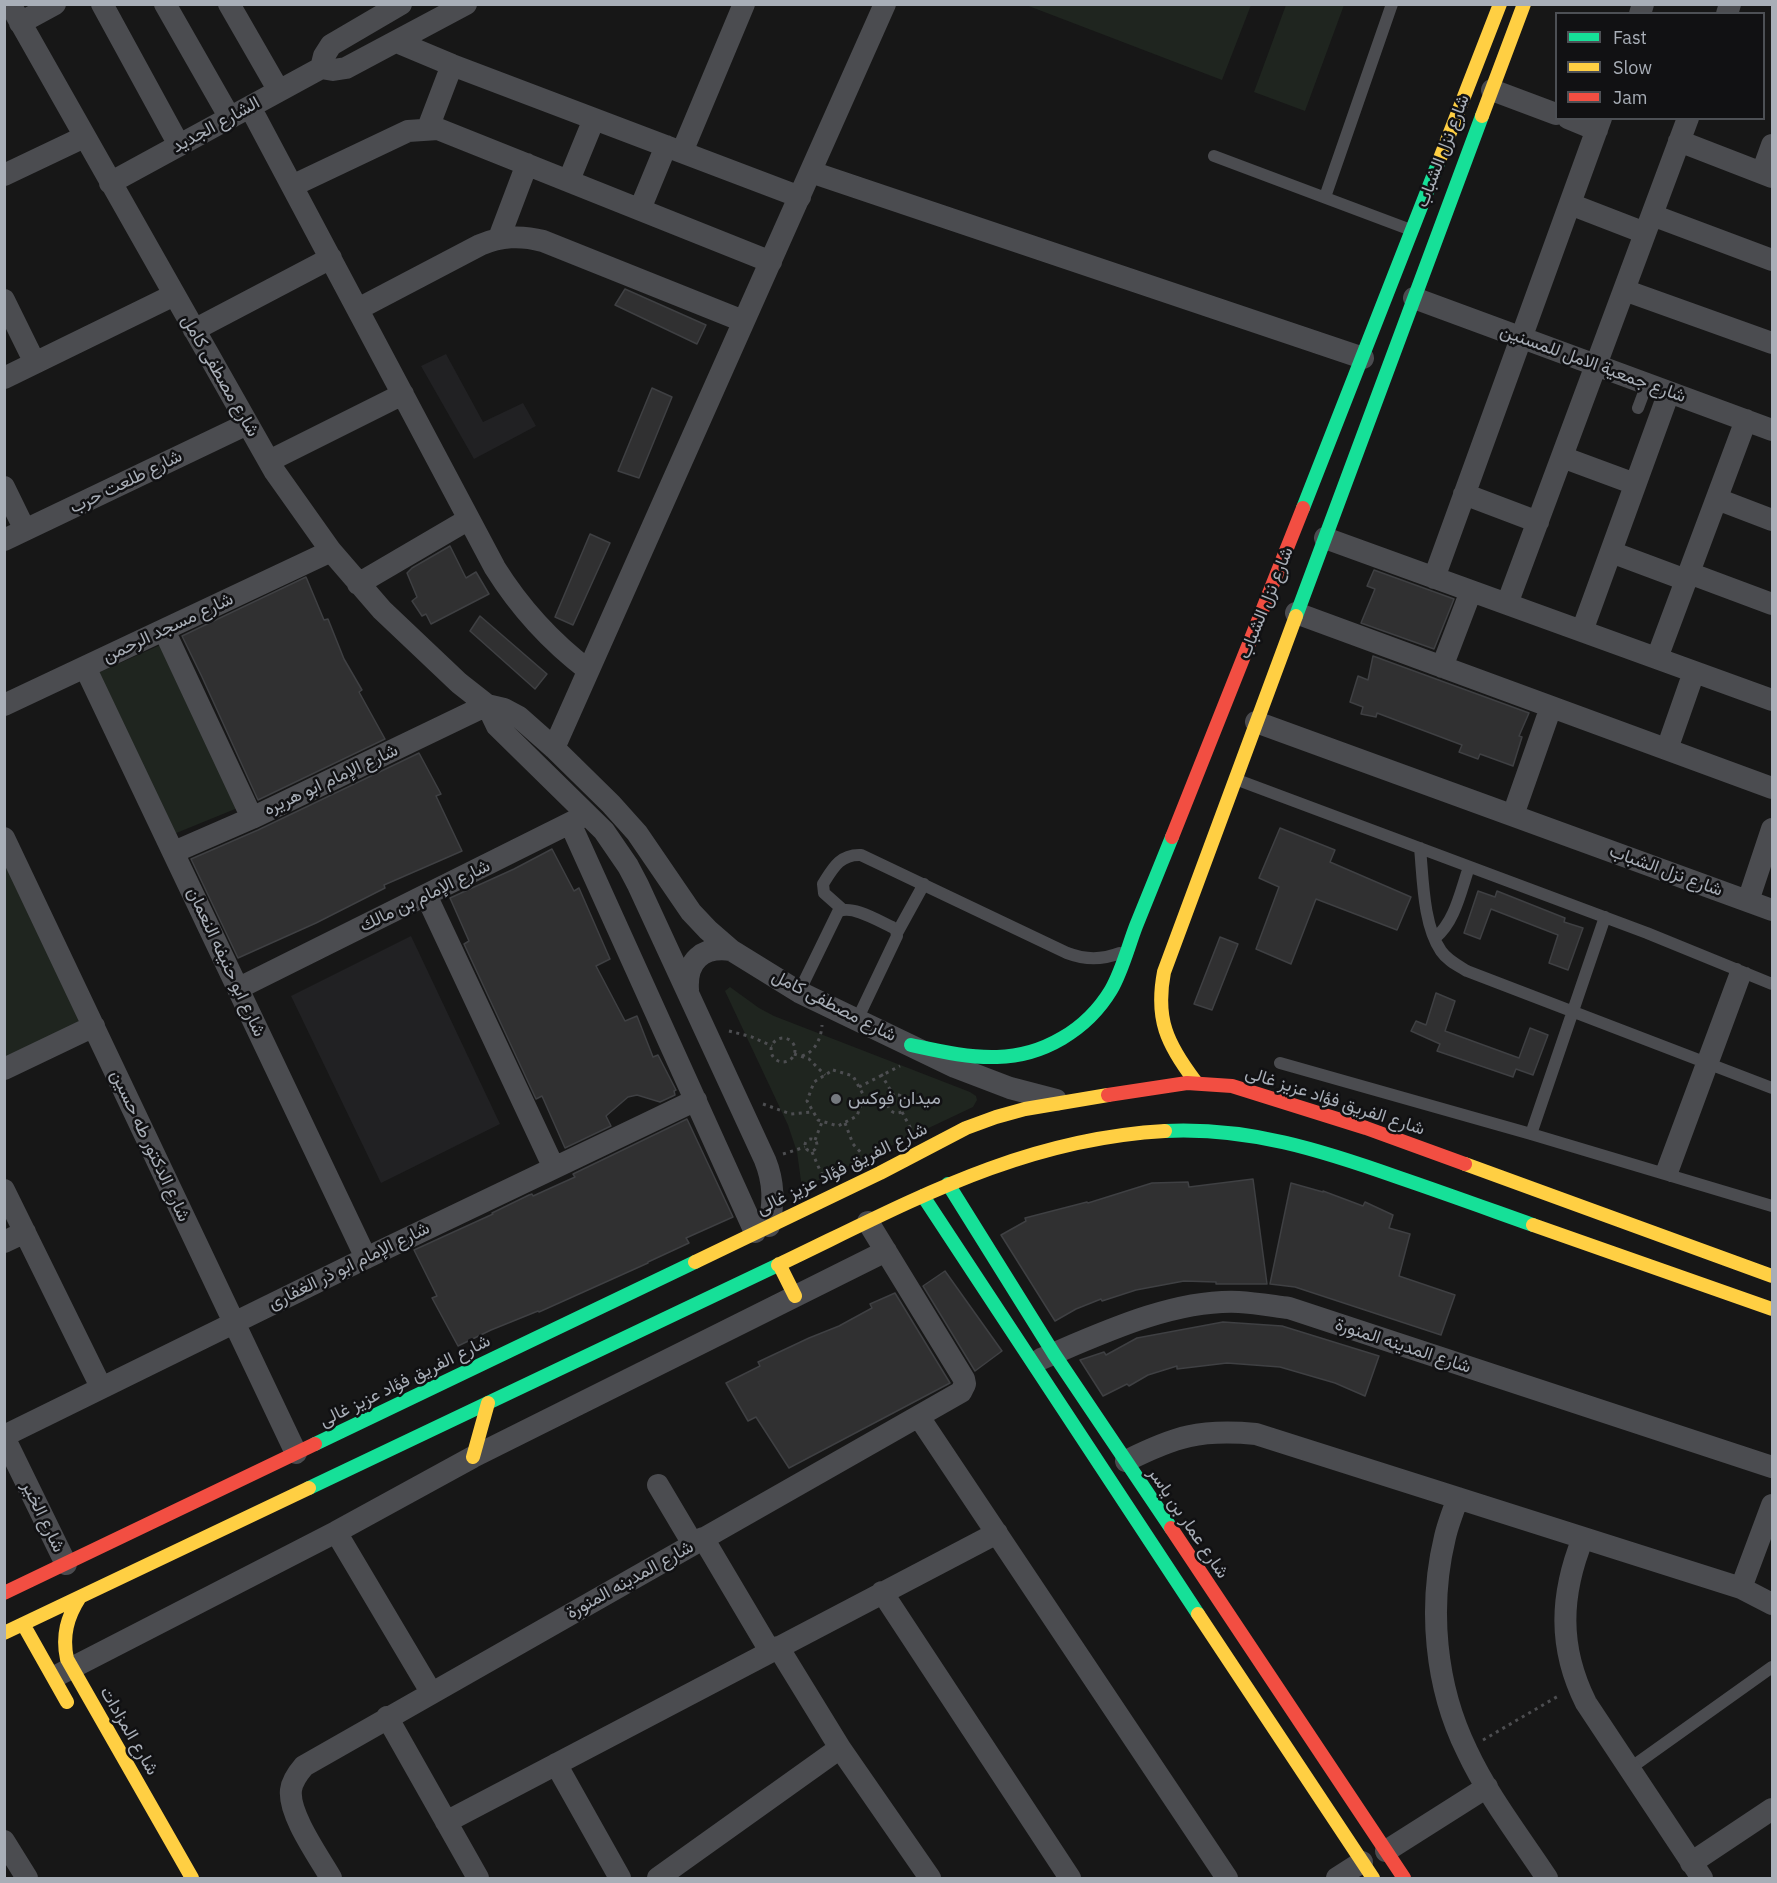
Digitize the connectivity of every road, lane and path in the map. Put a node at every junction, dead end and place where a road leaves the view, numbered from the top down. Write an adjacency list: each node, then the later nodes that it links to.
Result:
1 (55, 4): 12 (street)
2 (102, 4): 28 (street)
3 (165, 4): 20 (street)
4 (229, 4): 17 (street)
5 (466, 4): 13 (street, الشارع الجديد)
6 (744, 4): 31 (street)
7 (885, 4): 35 (street)
8 (1392, 4): 42 (lane)
9 (1500, 4): 30 (street, شارع نزل الشباب)
10 (1524, 4): 16 (street, شارع نزل الشباب)
11 (397, 5): 15 (street)
12 (15, 14): 26 (street, شارع مصطفى كامل)
13 (396, 42): 14 (street); 15 (street, الشارع الجديد)
14 (452, 65): 21 (street); 25 (street)
15 (321, 68): 17 (street, الشارع الجديد)
16 (1492, 90): 19 (street); 33 (street, شارع نزل الشباب)
17 (279, 91): 18 (street, الشارع الجديد)
18 (250, 107): 20 (street, الشارع الجديد); 40 (street)
19 (1555, 113)
20 (230, 118): 28 (street, الشارع الجديد)
21 (594, 119): 31 (street); 38 (street)
22 (1579, 120): 24 (street)
23 (1687, 120): 27 (street)
24 (1600, 124): 43 (street)
25 (428, 128): 34 (street); 40 (street)
26 (84, 137): 36 (street); 39 (street, شارع مصطفى كامل)
27 (1679, 141): 37 (street); 45 (street)
28 (179, 145): 39 (street, الشارع الجديد)
29 (1773, 145): 37 (street)
30 (1445, 147): 33 (street); 46 (street, شارع نزل الشباب)
31 (674, 149): 41 (street); 44 (street)
32 (1214, 156): 42 (lane)
33 (1468, 156): 53 (street, شارع نزل الشباب)
34 (527, 164): 38 (street); 47 (street)
35 (811, 172): 41 (street); 60 (street)
36 (4, 175)
37 (1767, 175)
38 (569, 180): 44 (street)
39 (110, 183): 52 (street, شارع مصطفى كامل)
40 (292, 186): 48 (street)
41 (800, 197): 50 (street)
42 (1325, 197): 46 (lane)
43 (1570, 204): 45 (street); 58 (street)
44 (640, 209): 50 (street)
45 (1649, 224): 49 (street); 51 (street)
46 (1412, 230): 60 (street, شارع نزل الشباب)
47 (499, 238): 55 (street); 56 (street)
48 (331, 258): 55 (street); 57 (street)
49 (1773, 260)
50 (771, 261): 56 (street)
51 (1624, 290): 59 (street); 62 (street)
52 (174, 295): 57 (street, شارع مصطفى كامل); 61 (street)
53 (1414, 298): 58 (street, شارع جمعية الامل للمسنين); 81 (street, شارع نزل الشباب)
54 (4, 300): 61 (street)
55 (357, 309): 66 (street)
56 (743, 321): 97 (street)
57 (194, 330): 69 (street, شارع مصطفى كامل)
58 (1522, 338): 62 (street, شارع جمعية الامل للمسنين); 75 (street)
59 (1773, 343)
60 (1363, 358): 106 (street, شارع نزل الشباب)
61 (35, 363): 63 (street)
62 (1596, 365): 64 (street, شارع جمعية الامل للمسنين); 71 (street)
63 (4, 378)
64 (1647, 384): 65 (street, شارع جمعية الامل للمسنين); 67 (lane)
65 (1669, 392): 68 (street, شارع جمعية الامل للمسنين); 73 (street)
66 (403, 394): 72 (street); 77 (street)
67 (1638, 408)
68 (1746, 420): 70 (street, شارع جمعية الامل للمسنين); 76 (street)
69 (247, 424): 72 (street, شارع مصطفى كامل); 80 (street, شارع طلعت حرب)
70 (1773, 430)
71 (1562, 457): 73 (street); 79 (street)
72 (269, 461): 83 (street, شارع مصطفى كامل)
73 (1635, 484): 84 (street)
74 (4, 487): 80 (street)
75 (1464, 495): 79 (street); 86 (street)
76 (1717, 499): 78 (street); 85 (street)
77 (469, 519): 87 (street); 97 (street)
78 (1773, 520)
79 (1538, 522): 89 (street)
80 (25, 531): 82 (street, شارع طلعت حرب)
81 (1325, 538): 86 (street); 91 (street, شارع نزل الشباب)
82 (4, 540)
83 (331, 551): 87 (street, شارع مصطفى كامل); 92 (street, شارع مسجد الرحمن)
84 (1611, 552): 85 (street); 93 (street)
85 (1688, 577): 90 (street); 94 (street)
86 (1434, 578): 88 (street)
87 (358, 584): 101 (street, شارع مصطفى كامل)
88 (1471, 591): 89 (street); 96 (street)
89 (1507, 604): 93 (street)
90 (1773, 604)
91 (1296, 613): 96 (street); 103 (street, شارع نزل الشباب)
92 (164, 630): 95 (street, شارع مسجد الرحمن); 110 (street)
93 (1582, 631): 94 (street)
94 (1657, 658): 98 (street)
95 (86, 667): 100 (street, شارع مسجد الرحمن); 115 (street, شارع ابو حنيفه النعمان)
96 (1442, 667): 102 (street)
97 (588, 670): 104 (street)
98 (1694, 672): 99 (street); 105 (street)
99 (1773, 700)
100 (4, 705)
101 (487, 705): 104 (street, شارع مصطفى كامل); 110 (street, شارع الإمام ابو هريره); 111 (street, شارع مصطفى كامل)
102 (1551, 706): 105 (street); 109 (street)
103 (1256, 722): 106 (street, شارع نزل الشباب); 109 (street, شارع نزل الشباب)
104 (554, 748): 108 (street, شارع مصطفى كامل)
105 (1667, 749): 107 (street)
106 (1218, 773): 114 (lane); 125 (street, شارع نزل الشباب); 146 (street, شارع نزل الشباب)
107 (1773, 788)
108 (611, 804): 111 (street, شارع الإمام بن مالك); 126 (street, شارع مصطفى كامل)
109 (1513, 815): 119 (street, شارع نزل الشباب)
110 (252, 818): 115 (street, شارع الإمام ابو هريره)
111 (579, 819): 118 (street, شارع الإمام بن مالك); 130 (street, شارع مصطفى كامل); 151 (street)
112 (1773, 830): 119 (street)
113 (4, 838): 135 (street, شارع الدكتور طه حسين)
114 (1420, 848): 116 (lane); 124 (lane)
115 (174, 852): 129 (street, شارع ابو حنيفه النعمان)
116 (1469, 867): 122 (lane); 124 (lane)
117 (924, 884): 120 (lane); 123 (lane); 125 (lane)
118 (426, 895): 129 (street, شارع الإمام بن مالك); 160 (street)
119 (1748, 901): 121 (street, شارع نزل الشباب)
120 (842, 909): 123 (lane); 131 (lane)
121 (1773, 910)
122 (1605, 917): 127 (lane); 133 (lane)
123 (897, 933): 134 (lane)
124 (1435, 938): 133 (lane)
125 (1129, 948): 138 (street, شارع نزل الشباب)
126 (731, 950): 130 (street); 131 (street, شارع مصطفى كامل)
127 (1742, 971): 128 (lane); 142 (lane)
128 (1773, 984)
129 (239, 988): 173 (street, شارع ابو حنيفه النعمان)
130 (688, 990): 136 (street, شارع مصطفى كامل)
131 (799, 992): 132 (street, شارع مصطفى كامل)
132 (821, 1003): 134 (street, شارع مصطفى كامل); 140 (path)
133 (1572, 1012): 142 (lane); 156 (lane)
134 (857, 1020): 138 (street, شارع مصطفى كامل)
135 (93, 1026): 143 (street); 178 (street, شارع الدكتور طه حسين)
136 (704, 1026): 137 (path); 149 (street, شارع مصطفى كامل)
137 (772, 1046): 139 (path); 139 (path)
138 (919, 1049): 144 (path); 152 (street, شارع مصطفى كامل)
139 (794, 1054): 140 (path)
140 (802, 1056): 145 (path)
141 (1280, 1063): 156 (lane)
142 (1707, 1063): 148 (lane); 162 (lane)
143 (4, 1069)
144 (881, 1074): 147 (path); 150 (path)
145 (825, 1075): 147 (path); 153 (path)
146 (1195, 1081): 152 (street, شارع الفريق فؤاد عزيز غالى); 158 (street, شارع الفريق فؤاد عزيز غالى)
147 (859, 1087): 155 (path)
148 (1773, 1088)
149 (733, 1089): 153 (path); 169 (street, شارع مصطفى كامل)
150 (894, 1096): 150 (path)
151 (696, 1100): 160 (street, شارع الإمام ابو ذر الغفارى); 169 (street)
152 (1066, 1103): 161 (street, شارع الفريق فؤاد عزيز غالى)
153 (813, 1112): 154 (path)
154 (822, 1122): 155 (path); 157 (path)
155 (845, 1123): 161 (path)
156 (1531, 1134): 162 (lane)
157 (814, 1140): 157 (path)
158 (1363, 1146): 159 (street, شارع الفريق فؤاد عزيز غالى); 163 (street, شارع الفريق فؤاد عزيز غالى); 164 (street, شارع الفريق فؤاد عزيز غالى)
159 (1472, 1167): 164 (street); 175 (street, شارع الفريق فؤاد عزيز غالى)
160 (554, 1168): 173 (street, شارع الإمام ابو ذر الغفارى)
161 (880, 1173): 169 (street, شارع الفريق فؤاد عزيز غالى)
162 (1666, 1175): 167 (lane)
163 (948, 1184): 166 (street, شارع الفريق فؤاد عزيز غالى); 179 (street, شارع عمار بن ياسر)
164 (1455, 1185): 177 (street, شارع الفريق فؤاد عزيز غالى)
165 (4, 1190): 170 (street)
166 (922, 1196): 168 (street, شارع الفريق فؤاد عزيز غالى); 180 (street)
167 (1773, 1206)
168 (868, 1222): 172 (street); 174 (street, شارع الفريق فؤاد عزيز غالى)
169 (762, 1229): 185 (street, شارع الفريق فؤاد عزيز غالى)
170 (25, 1232): 171 (street); 181 (street)
171 (4, 1242)
172 (886, 1251): 176 (street); 183 (street, شارع المدينه المنورة)
173 (366, 1258): 178 (street, شارع الإمام ابو ذر الغفارى)
174 (779, 1264): 176 (street); 182 (street, شارع الفريق فؤاد عزيز غالى)
175 (1773, 1276)
176 (795, 1296): 186 (street)
177 (1773, 1309)
178 (234, 1322): 181 (street, شارع الإمام ابو ذر الغفارى); 185 (street, شارع الدكتور طه حسين)
179 (1054, 1354): 180 (street, شارع المدينه المنورة); 187 (street, شارع عمار بن ياسر); 188 (street, شارع المدينه المنورة)
180 (1031, 1363): 222 (street)
181 (101, 1387): 184 (street, شارع الإمام ابو ذر الغفارى)
182 (488, 1403): 186 (street); 197 (street, شارع الفريق فؤاد عزيز غالى)
183 (919, 1417): 194 (street); 196 (street, شارع المدينه المنورة)
184 (4, 1436): 198 (street, شارع الخير)
185 (296, 1453): 192 (street, شارع الفريق فؤاد عزيز غالى)
186 (473, 1457): 193 (street)
187 (1126, 1461): 190 (street); 221 (street, شارع عمار بن ياسر)
188 (1773, 1467)
189 (658, 1485): 196 (street)
190 (1458, 1498): 195 (street); 214 (street)
191 (1773, 1505): 199 (street)
192 (180, 1519): 197 (street); 198 (street, شارع الفريق فؤاد عزيز غالى)
193 (336, 1532): 208 (street); 210 (street)
194 (997, 1533): 200 (street); 232 (street)
195 (1583, 1538): 199 (street); 209 (street)
196 (698, 1541): 206 (street); 210 (street, شارع المدينه المنورة)
197 (193, 1543): 202 (street, شارع الفريق فؤاد عزيز غالى)
198 (66, 1564): 201 (street, شارع الفريق فؤاد عزيز غالى)
199 (1741, 1588): 203 (street)
200 (882, 1592): 206 (street); 231 (street)
201 (4, 1593)
202 (80, 1597): 204 (street, شارع الفريق فؤاد عزيز غالى); 208 (street, شارع المزادات)
203 (1773, 1604)
204 (23, 1624): 205 (street, شارع الفريق فؤاد عزيز غالى); 208 (street, شارع المزادات)
205 (4, 1633)
206 (774, 1649): 213 (street); 215 (street)
207 (1773, 1667): 216 (lane)
208 (62, 1672): 212 (street, شارع المزادات); 225 (street, شارع المزادات)
209 (1577, 1685): 214 (path); 216 (street)
210 (431, 1692): 211 (street, شارع المدينه المنورة)
211 (387, 1717): 219 (street); 226 (street, شارع المدينه المنورة)
212 (76, 1718)
213 (840, 1748): 229 (street); 230 (street)
214 (1466, 1750): 217 (street)
215 (556, 1764): 219 (street); 228 (street)
216 (1629, 1769): 223 (street)
217 (1487, 1787): 221 (street); 235 (street)
218 (1773, 1809): 223 (street)
219 (446, 1822): 227 (street)
220 (4, 1841): 224 (street)
221 (1386, 1851): 234 (street, شارع عمار بن ياسر)
222 (1367, 1870): 233 (street)
223 (1697, 1870)
224 (27, 1878)
225 (192, 1878)
226 (331, 1878)
227 (478, 1878)
228 (620, 1878)
229 (657, 1878)
230 (930, 1878)
231 (1070, 1878)
232 (1227, 1878)
233 (1337, 1878)
234 (1404, 1878)
235 (1547, 1878)

